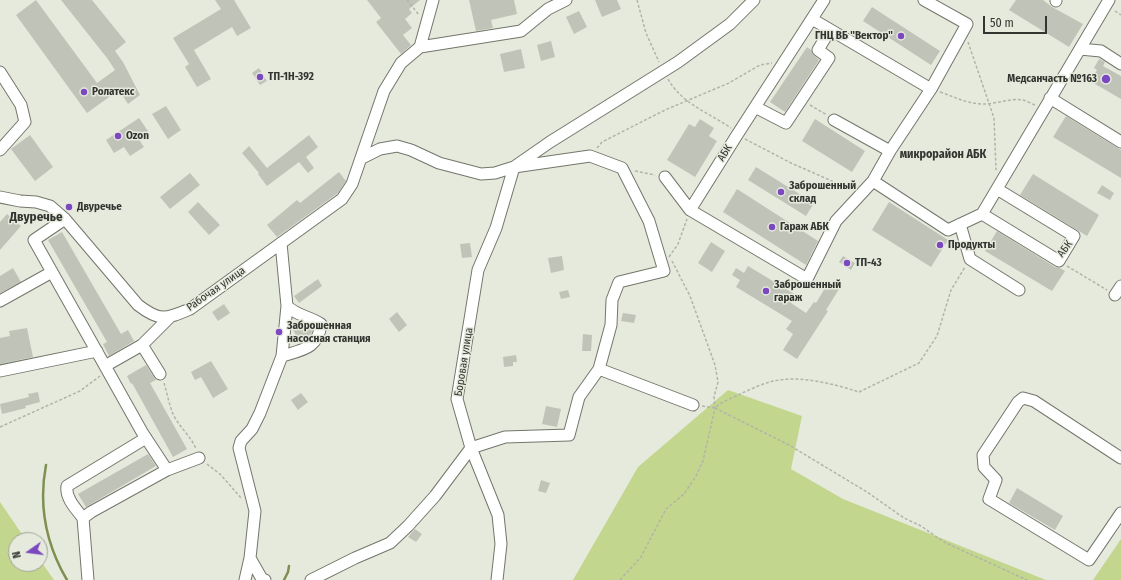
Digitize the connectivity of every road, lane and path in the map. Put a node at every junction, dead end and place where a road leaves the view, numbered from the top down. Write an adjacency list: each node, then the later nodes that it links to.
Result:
1 (407, 0): 10 (path)
2 (433, 0): 10 (street)
3 (566, 0): 13 (street)
4 (637, 0): 17 (path)
5 (754, 0): 17 (street)
6 (824, 0): 9 (street, АБК)
7 (924, 0): 12 (street)
8 (1109, 0): 14 (street)
9 (812, 19): 11 (street); 15 (street, АБК)
10 (426, 24): 13 (street)
11 (830, 30): 19 (street); 21 (street)
12 (965, 31): 19 (street); 34 (path)
13 (420, 46): 31 (street, Рабочая улица)
14 (1080, 49): 16 (street); 20 (street)
15 (784, 61): 22 (path); 23 (street, АБК)
16 (1121, 64)
17 (664, 71): 22 (path); 32 (street)
18 (0, 72): 28 (street)
19 (931, 89): 24 (path); 29 (street)
20 (1050, 98): 24 (street); 27 (street)
21 (802, 99): 23 (street); 25 (path)
22 (687, 101): 26 (path); 30 (path)
23 (755, 107): 26 (street, АБК)
24 (1045, 108): 37 (street)
25 (834, 120): 29 (street)
26 (738, 133): 36 (path); 39 (street, АБК)
27 (1121, 142)
28 (0, 150)
29 (890, 151): 36 (street)
30 (590, 156): 32 (street); 33 (street)
31 (362, 158): 32 (street); 43 (street, Рабочая улица)
32 (514, 167): 64 (street, Боровая улица)
33 (622, 168): 35 (path); 44 (street)
34 (997, 173)
35 (665, 178): 39 (street)
36 (870, 184): 39 (street); 42 (street)
37 (997, 188): 40 (street); 46 (street, АБК)
38 (0, 197): 41 (street)
39 (690, 210): 44 (path)
40 (982, 214): 42 (street); 46 (street, АБК)
41 (65, 219): 47 (street); 52 (street)
42 (960, 224): 45 (street)
43 (281, 243): 51 (street); 52 (street, Рабочая улица)
44 (666, 259): 57 (street); 61 (path)
45 (970, 259): 48 (street); 61 (path)
46 (1059, 261): 49 (path)
47 (52, 272): 50 (street); 54 (street)
48 (1019, 290)
49 (1118, 290)
50 (0, 301)
51 (287, 306): 55 (street); 55 (street)
52 (170, 317): 53 (street)
53 (142, 345): 56 (street); 59 (street)
54 (97, 351): 56 (street); 58 (street)
55 (282, 356): 71 (street)
56 (106, 368): 62 (path); 63 (street)
57 (599, 369): 60 (street); 64 (street)
58 (0, 371)
59 (160, 374): 65 (path)
60 (693, 405): 61 (path)
61 (715, 408): 77 (path); 78 (path)
62 (0, 427)
63 (146, 438): 67 (street); 70 (street)
64 (471, 448): 75 (street); 76 (street, Боровая улица)
65 (199, 458): 67 (street); 68 (path)
66 (1121, 458): 69 (street)
67 (167, 470): 70 (street)
68 (241, 499)
69 (1121, 513)
70 (83, 518): 72 (street)
71 (250, 558): 73 (street); 74 (street)
72 (88, 580)
73 (245, 580)
74 (264, 580)
75 (311, 580)
76 (497, 580)
77 (620, 580)
78 (1027, 580)

